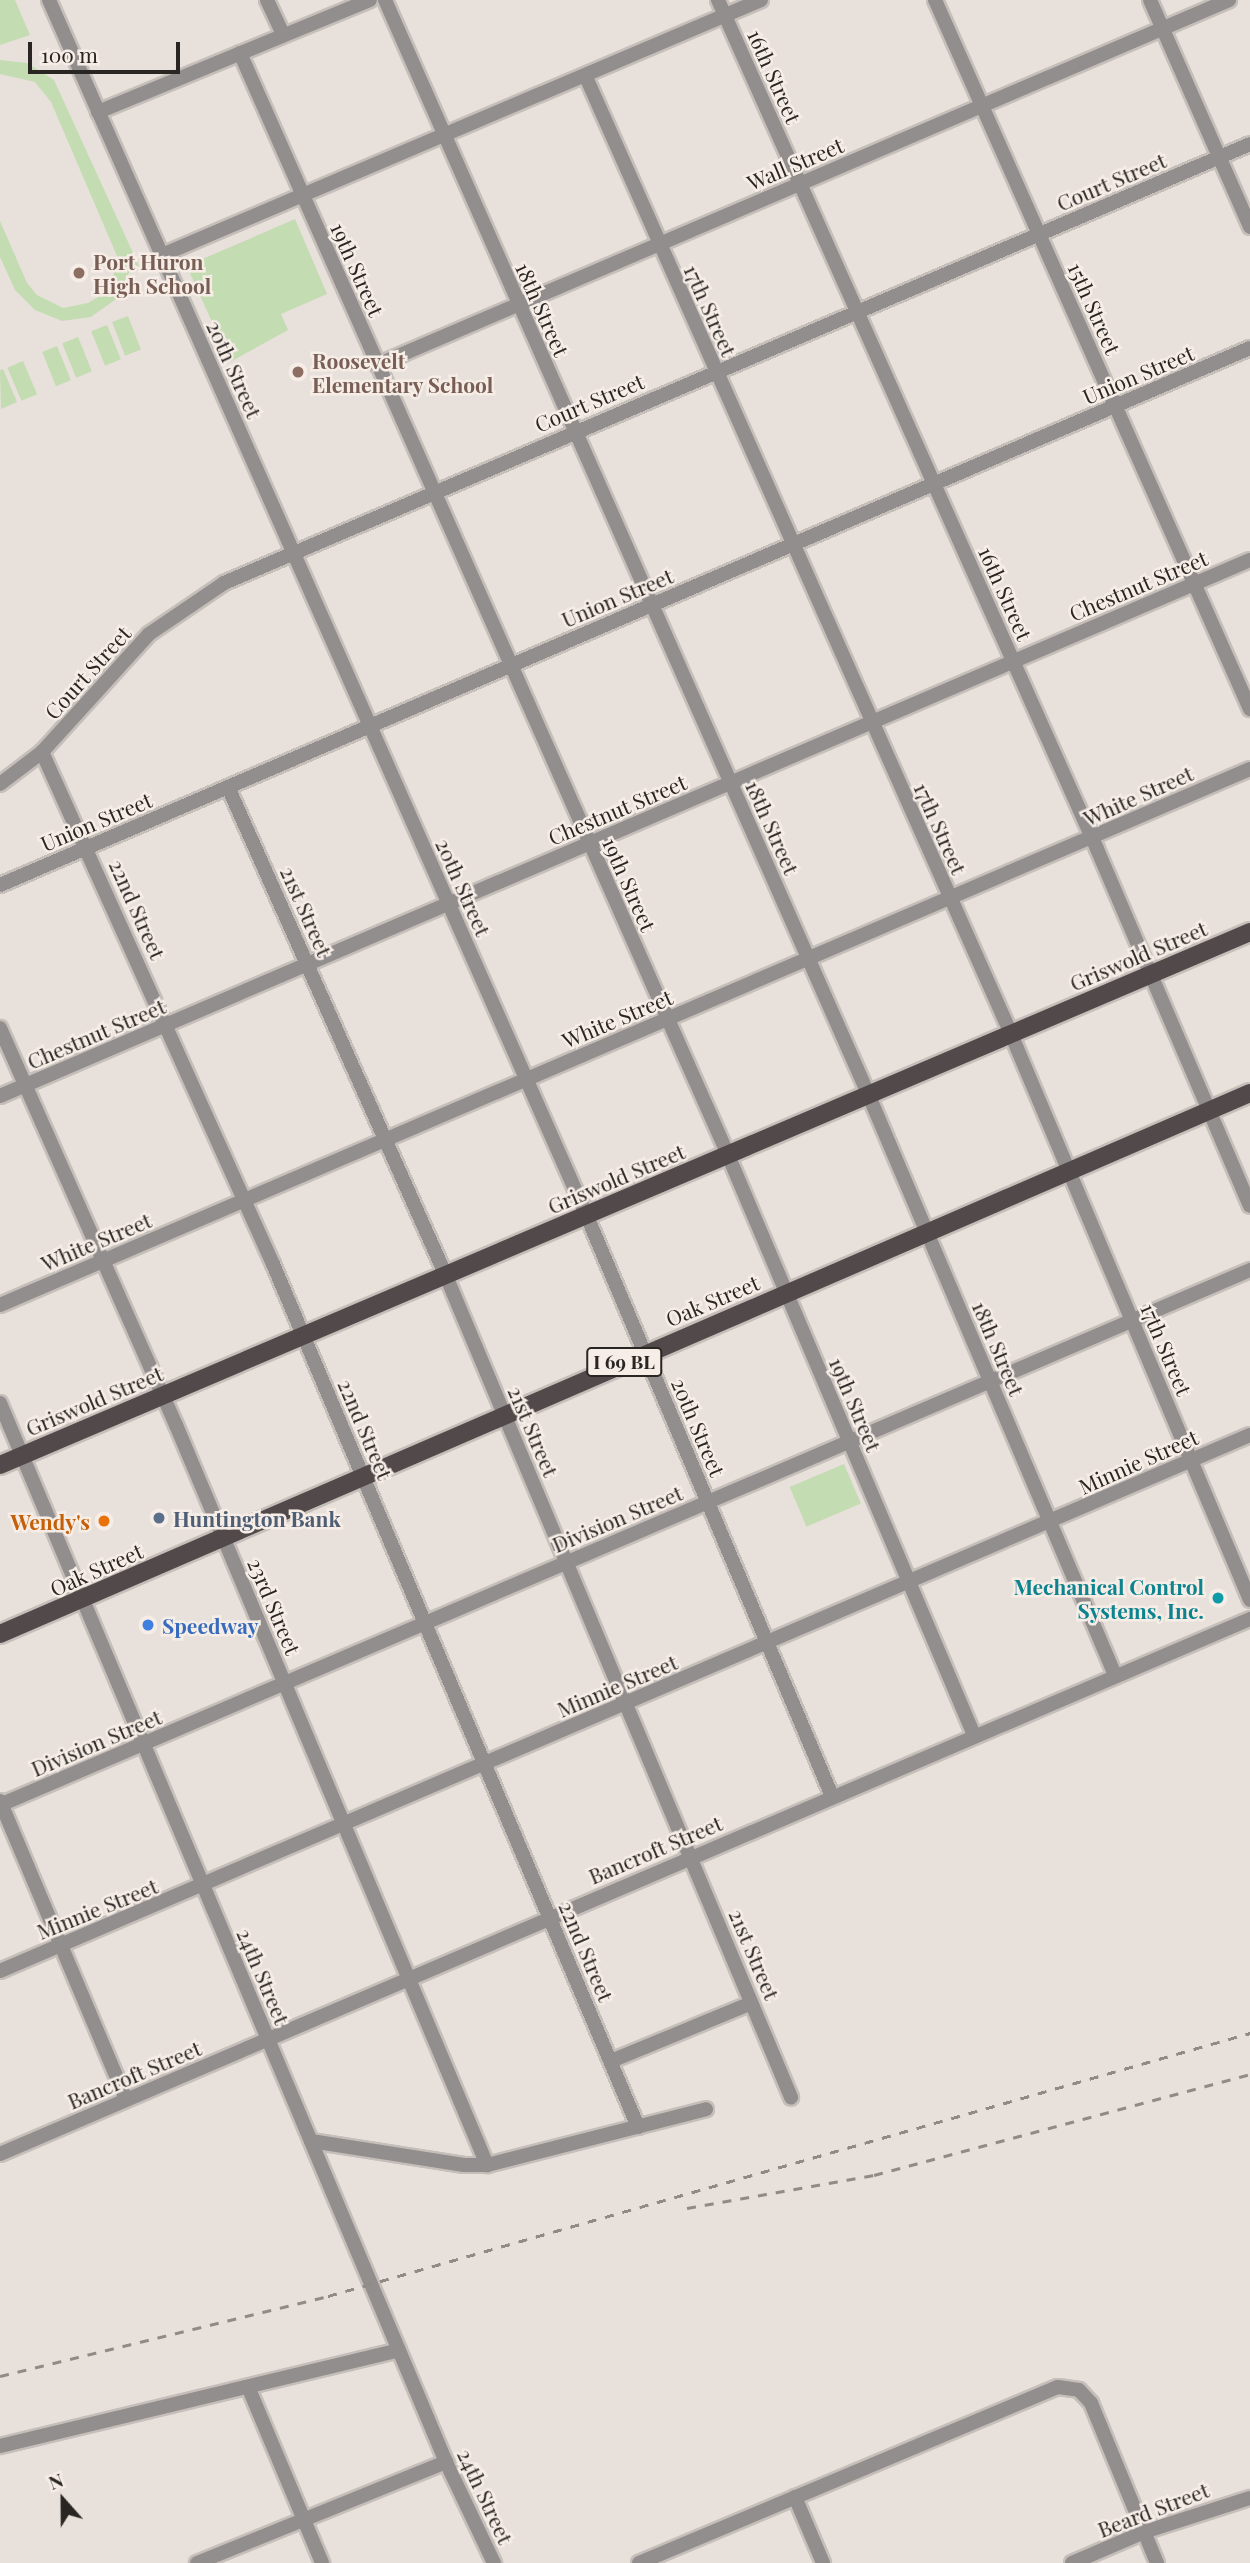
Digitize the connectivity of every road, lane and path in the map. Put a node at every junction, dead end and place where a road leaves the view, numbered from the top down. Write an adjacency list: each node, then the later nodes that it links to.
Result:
1 (49, 0): 16 (street, 20th Street)
2 (267, 0): 12 (street)
3 (370, 0): 12 (street)
4 (385, 0): 17 (street, 18th Street)
5 (719, 0): 10 (street, 16th Street)
6 (761, 0): 10 (street)
7 (935, 0): 15 (street, 15th Street)
8 (1150, 0): 11 (street)
9 (1229, 0): 11 (street, Wall Street)
10 (726, 15): 14 (street); 20 (street, 16th Street)
11 (1163, 29): 15 (street, Wall Street); 19 (street)
12 (283, 35): 13 (street)
13 (240, 53): 16 (street); 21 (street, 19th Street)
14 (586, 77): 17 (street); 24 (street, 17th Street)
15 (982, 106): 20 (street, Wall Street); 23 (street, 15th Street)
16 (99, 113): 25 (street, 20th Street)
17 (444, 136): 21 (street); 26 (street, 18th Street)
18 (1250, 144): 19 (street, Court Street)
19 (1220, 157): 22 (street); 23 (street, Court Street)
20 (800, 184): 24 (street, Wall Street); 27 (street, 16th Street)
21 (303, 196): 25 (street); 29 (street, 19th Street)
22 (1250, 227)
23 (1039, 234): 27 (street, Court Street); 31 (street, 15th Street)
24 (659, 245): 26 (street, Wall Street); 30 (street, 17th Street)
25 (162, 255): 36 (street, 20th Street)
26 (518, 305): 29 (street, Wall Street); 32 (street, 18th Street)
27 (858, 312): 30 (street, Court Street); 33 (street, 16th Street)
28 (1250, 348): 31 (street, Union Street)
29 (377, 365): 34 (street, 19th Street)
30 (715, 371): 32 (street, Court Street); 35 (street, 17th Street)
31 (1115, 406): 33 (street, Union Street); 38 (street, 15th Street)
32 (574, 431): 34 (street, Court Street); 39 (street, 18th Street)
33 (934, 484): 35 (street, Union Street); 40 (street, 16th Street)
34 (433, 492): 36 (street, Court Street); 41 (street, 19th Street)
35 (793, 545): 39 (street, Union Street); 43 (street, 17th Street)
36 (293, 553): 44 (street, 20th Street); 45 (street, Court Street)
37 (1250, 560): 38 (street, Chestnut Street)
38 (1194, 584): 40 (street, Chestnut Street); 42 (street, 15th Street)
39 (651, 605): 41 (street, Union Street); 47 (street, 18th Street)
40 (1013, 662): 43 (street, Chestnut Street); 50 (street, 16th Street)
41 (510, 666): 44 (street, Union Street); 51 (street, 19th Street)
42 (1250, 709)
43 (872, 723): 47 (street, Chestnut Street); 54 (street, 17th Street)
44 (370, 727): 49 (street, Union Street); 55 (street, 20th Street)
45 (42, 752): 48 (street, Court Street); 52 (street, 22nd Street)
46 (1250, 769): 50 (street, White Street)
47 (731, 783): 51 (street, Chestnut Street); 57 (street, 18th Street)
48 (0, 784)
49 (228, 787): 52 (street, Union Street); 58 (street, 21st Street)
50 (1092, 838): 54 (street, White Street); 59 (street, 16th Street)
51 (590, 844): 55 (street, Chestnut Street); 60 (street, 19th Street)
52 (88, 848): 53 (street, Union Street); 61 (street, 22nd Street)
53 (0, 885)
54 (950, 899): 57 (street, White Street); 63 (street, 17th Street)
55 (449, 904): 58 (street, Chestnut Street); 64 (street, 20th Street)
56 (1250, 932): 59 (main road, Griswold Street)
57 (809, 959): 60 (street, White Street); 68 (street, 18th Street)
58 (307, 964): 61 (street, Chestnut Street); 70 (street, 21st Street)
59 (1152, 974): 63 (main road, Griswold Street); 69 (street, 16th Street)
60 (667, 1020): 64 (street, White Street); 71 (street, 19th Street)
61 (166, 1024): 65 (street, Chestnut Street); 73 (street, 22nd Street)
62 (0, 1028): 65 (street, 23rd Street)
63 (1011, 1034): 68 (main road, Griswold Street); 72 (street, 17th Street)
64 (527, 1079): 70 (street, White Street); 75 (street, 20th Street)
65 (25, 1086): 67 (street, Chestnut Street); 77 (street, 23rd Street)
66 (1250, 1093): 69 (main road, Oak Street / I 69 BL)
67 (0, 1096)
68 (869, 1096): 71 (main road, Griswold Street); 76 (street, 18th Street)
69 (1209, 1111): 72 (main road, Oak Street / I 69 BL); 74 (street, 16th Street)
70 (386, 1140): 73 (street, White Street); 79 (street, 21st Street)
71 (728, 1155): 75 (main road, Griswold Street); 80 (street, 19th Street)
72 (1069, 1172): 76 (main road, Oak Street / I 69 BL); 82 (street, 17th Street)
73 (244, 1200): 77 (street, White Street); 83 (street, 22nd Street)
74 (1250, 1206)
75 (586, 1214): 79 (main road, Griswold Street); 84 (street, 20th Street)
76 (927, 1231): 80 (main road, Oak Street / I 69 BL); 85 (street, 18th Street)
77 (103, 1261): 81 (street, White Street); 86 (street, 23rd Street)
78 (1250, 1270): 82 (street, Division Street)
79 (446, 1276): 83 (main road, Griswold Street); 88 (street, 21st Street)
80 (787, 1293): 84 (main road, Oak Street / I 69 BL); 90 (street, 19th Street)
81 (0, 1305)
82 (1132, 1321): 85 (street, Division Street); 92 (street, 17th Street)
83 (304, 1335): 86 (main road, Griswold Street); 94 (street, 22nd Street)
84 (645, 1353): 88 (main road, Oak Street / I 69 BL); 95 (street, 20th Street)
85 (990, 1382): 90 (street, Division Street); 96 (street, 18th Street)
86 (163, 1395): 91 (main road, Griswold Street); 97 (street, 23rd Street)
87 (0, 1402): 91 (street, 24th Street)
88 (504, 1413): 94 (main road, Oak Street / I 69 BL); 98 (street, 21st Street)
89 (1250, 1435): 92 (street, Minnie Street)
90 (850, 1442): 95 (street, Division Street); 99 (street, 19th Street)
91 (23, 1456): 93 (main road, Griswold Street); 100 (street, 24th Street)
92 (1191, 1460): 96 (street, Minnie Street); 101 (street, 17th Street)
93 (0, 1465)
94 (363, 1474): 97 (main road, Oak Street / I 69 BL); 103 (street, 22nd Street)
95 (708, 1502): 98 (street, Division Street); 105 (street, 20th Street)
96 (1050, 1522): 99 (street, Minnie Street); 106 (street, 18th Street)
97 (222, 1535): 100 (main road, Oak Street / I 69 BL); 107 (street, 23rd Street)
98 (566, 1563): 103 (street, Division Street); 108 (street, 21st Street)
99 (908, 1582): 105 (street, Minnie Street); 109 (street, 19th Street)
100 (83, 1599): 104 (main road, Oak Street / I 69 BL); 110 (street, 24th Street)
101 (1250, 1600)
102 (1250, 1619): 106 (street, Bancroft Street)
103 (426, 1623): 107 (street, Division Street); 111 (street, 22nd Street)
104 (0, 1634)
105 (768, 1643): 108 (street, Minnie Street); 112 (street, 20th Street)
106 (1115, 1675): 109 (street, Bancroft Street)
107 (284, 1684): 110 (street, Division Street); 114 (street, 23rd Street)
108 (627, 1704): 111 (street, Minnie Street); 115 (street, 21st Street)
109 (974, 1735): 112 (street, Bancroft Street)
110 (144, 1745): 113 (street, Division Street); 116 (street, 24th Street)
111 (486, 1765): 114 (street, Minnie Street); 117 (street, 22nd Street)
112 (832, 1796): 115 (street, Bancroft Street)
113 (0, 1803): 118 (street)
114 (344, 1825): 116 (street, Minnie Street); 120 (street, 23rd Street)
115 (691, 1857): 117 (street, Bancroft Street); 121 (street, 21st Street)
116 (203, 1887): 118 (street, Minnie Street); 122 (street, 24th Street)
117 (550, 1917): 120 (street, Bancroft Street); 123 (street, 22nd Street)
118 (61, 1945): 119 (street, Minnie Street); 125 (street)
119 (0, 1971)
120 (408, 1977): 122 (street, Bancroft Street); 130 (street, 23rd Street)
121 (752, 2003): 123 (street); 124 (street, 21st Street)
122 (267, 2037): 125 (street, Bancroft Street); 128 (street, 24th Street)
123 (611, 2061): 127 (street, 22nd Street)
124 (791, 2096)
125 (126, 2100): 129 (street, Bancroft Street)
126 (706, 2109): 127 (street)
127 (638, 2127): 130 (street)
128 (311, 2141): 130 (street); 131 (street, 24th Street)
129 (0, 2154)
130 (487, 2165)
131 (399, 2350): 132 (street); 134 (street, 24th Street)
132 (248, 2389): 133 (street); 137 (street)
133 (0, 2446)
134 (446, 2462): 137 (street); 141 (street, 24th Street)
135 (794, 2497): 138 (street); 142 (street); 143 (street)
136 (1250, 2498): 138 (street, Beard Street)
137 (302, 2519): 139 (street); 140 (street)
138 (1144, 2532): 144 (street, Beard Street); 145 (street)
139 (197, 2563)
140 (322, 2563)
141 (494, 2563)
142 (639, 2563)
143 (823, 2563)
144 (1072, 2563)
145 (1157, 2563)

